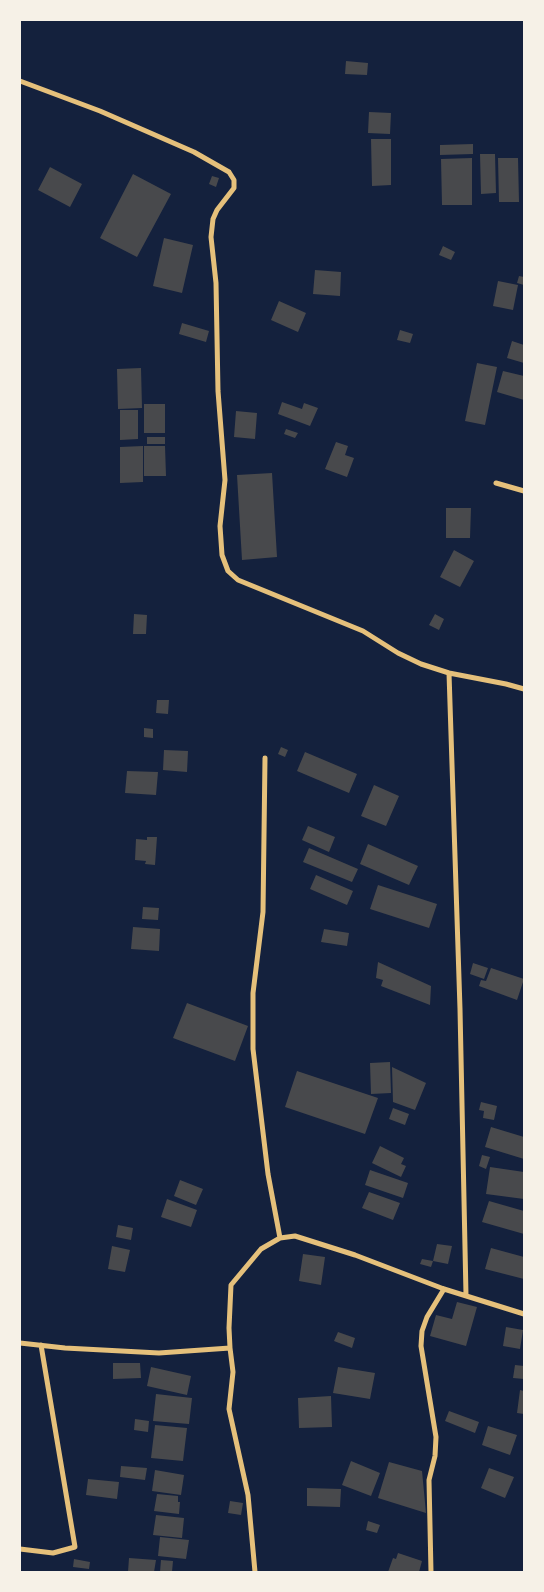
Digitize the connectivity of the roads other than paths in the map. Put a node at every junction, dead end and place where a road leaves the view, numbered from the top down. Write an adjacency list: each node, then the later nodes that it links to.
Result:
1 (20, 81): 4 (street)
2 (496, 483): 3 (street)
3 (524, 491)
4 (449, 673): 5 (street); 9 (street)
5 (524, 688)
6 (265, 758): 7 (street)
7 (280, 1238): 8 (street); 13 (street)
8 (444, 1289): 9 (street); 16 (street)
9 (466, 1295): 10 (street)
10 (524, 1314)
11 (20, 1343): 12 (street)
12 (41, 1345): 13 (street); 14 (street)
13 (230, 1348): 15 (street)
14 (20, 1549)
15 (255, 1572)
16 (431, 1572)

